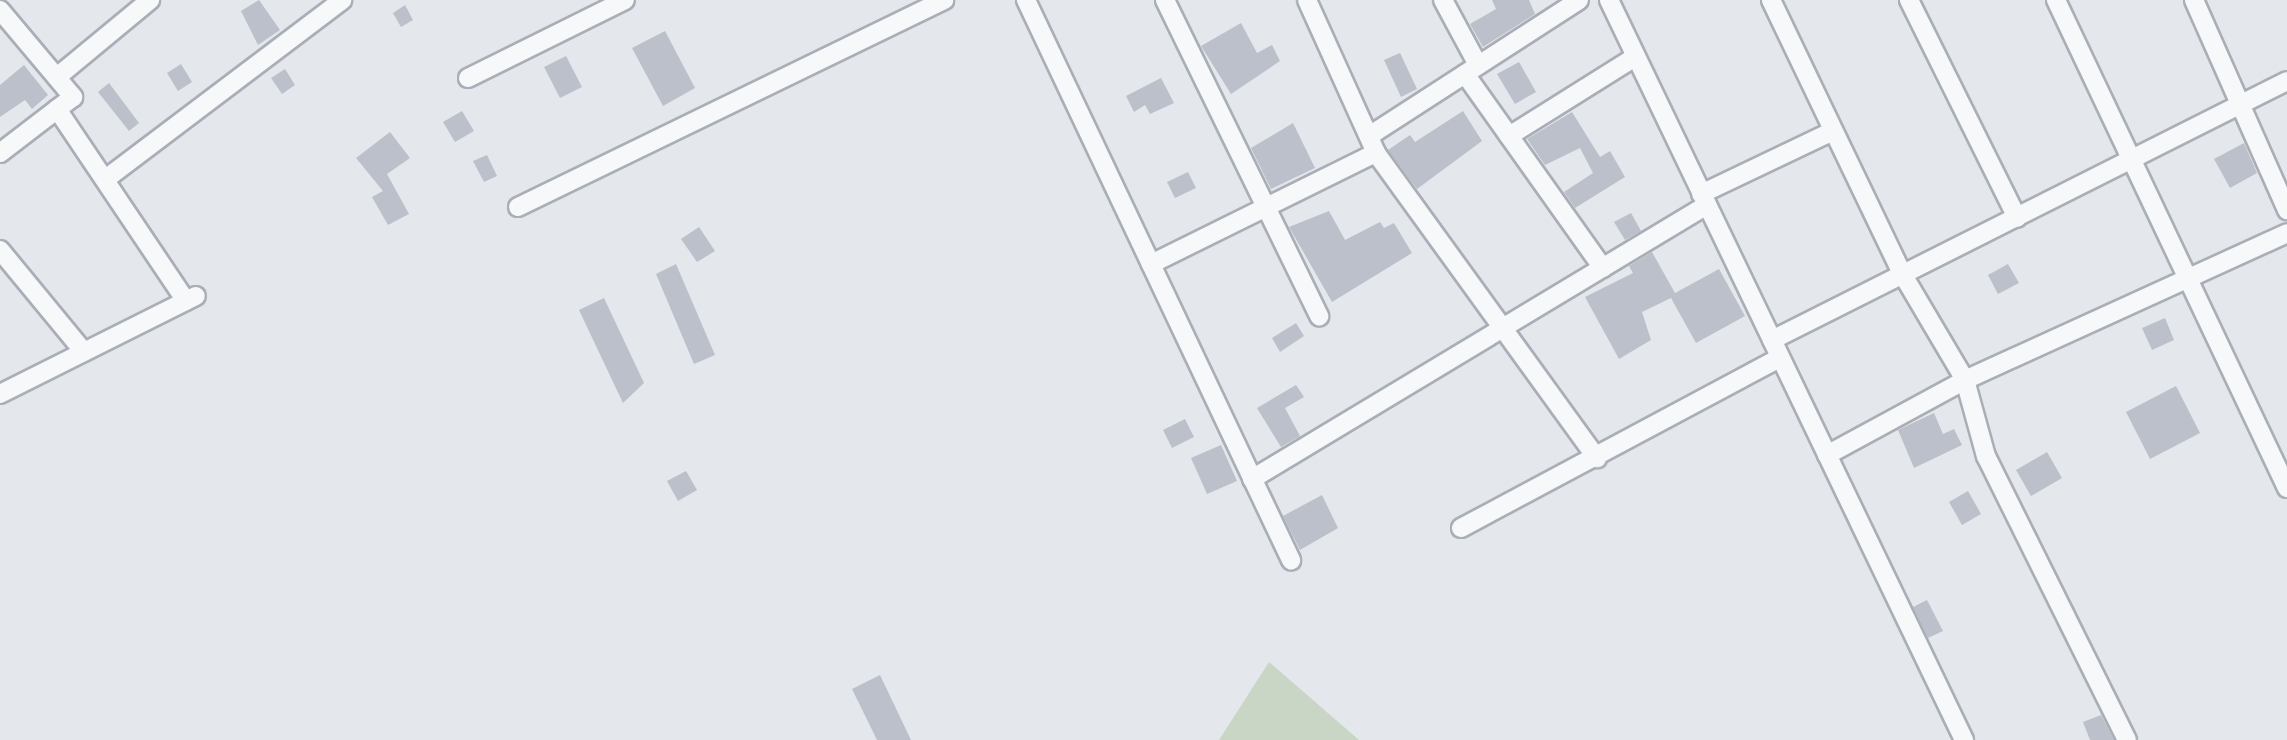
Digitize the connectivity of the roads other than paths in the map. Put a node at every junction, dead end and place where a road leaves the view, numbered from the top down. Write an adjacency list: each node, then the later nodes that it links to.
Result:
1 (150, 0): 19 (street)
2 (342, 0): 15 (street)
3 (625, 0): 20 (street)
4 (944, 0): 31 (street)
5 (1026, 0): 37 (street)
6 (1165, 0): 32 (street)
7 (1307, 0): 26 (street)
8 (1443, 0): 18 (street)
9 (1579, 0): 18 (street)
10 (1609, 0): 17 (street)
11 (1771, 0): 24 (street)
12 (1909, 0): 34 (street)
13 (2056, 0): 28 (street)
14 (2194, 0): 22 (street)
15 (321, 5): 29 (street)
16 (0, 10): 19 (street)
17 (1635, 57): 25 (street); 30 (street)
18 (1472, 69): 25 (street); 26 (street)
19 (57, 77): 23 (street)
20 (468, 78)
21 (2287, 81): 22 (street)
22 (2243, 103): 28 (street); 33 (street)
23 (57, 109): 27 (street); 29 (street)
24 (1833, 131): 30 (street); 39 (street)
25 (1509, 136): 38 (street)
26 (1372, 145): 32 (street); 42 (street)
27 (0, 153)
28 (2133, 160): 34 (street); 40 (street)
29 (107, 178): 44 (street)
30 (1704, 200): 38 (street); 43 (street)
31 (518, 207)
32 (1266, 207): 37 (street); 41 (street)
33 (2287, 210)
34 (2017, 218): 39 (street)
35 (2287, 233): 40 (street)
36 (0, 250): 44 (street)
37 (1151, 264): 50 (street)
38 (1603, 268): 42 (street)
39 (1903, 275): 43 (street); 46 (street)
40 (2185, 277): 46 (street); 51 (street)
41 (1319, 316)
42 (1503, 328): 49 (street); 50 (street)
43 (1772, 340): 45 (street)
44 (84, 352): 47 (street)
45 (1779, 358): 48 (street); 49 (street)
46 (1965, 380): 48 (street); 55 (street)
47 (0, 394)
48 (1827, 455): 54 (street)
49 (1597, 458): 52 (street)
50 (1252, 479): 53 (street)
51 (2287, 488)
52 (1461, 528)
53 (1291, 560)
54 (1964, 740)
55 (2127, 740)

